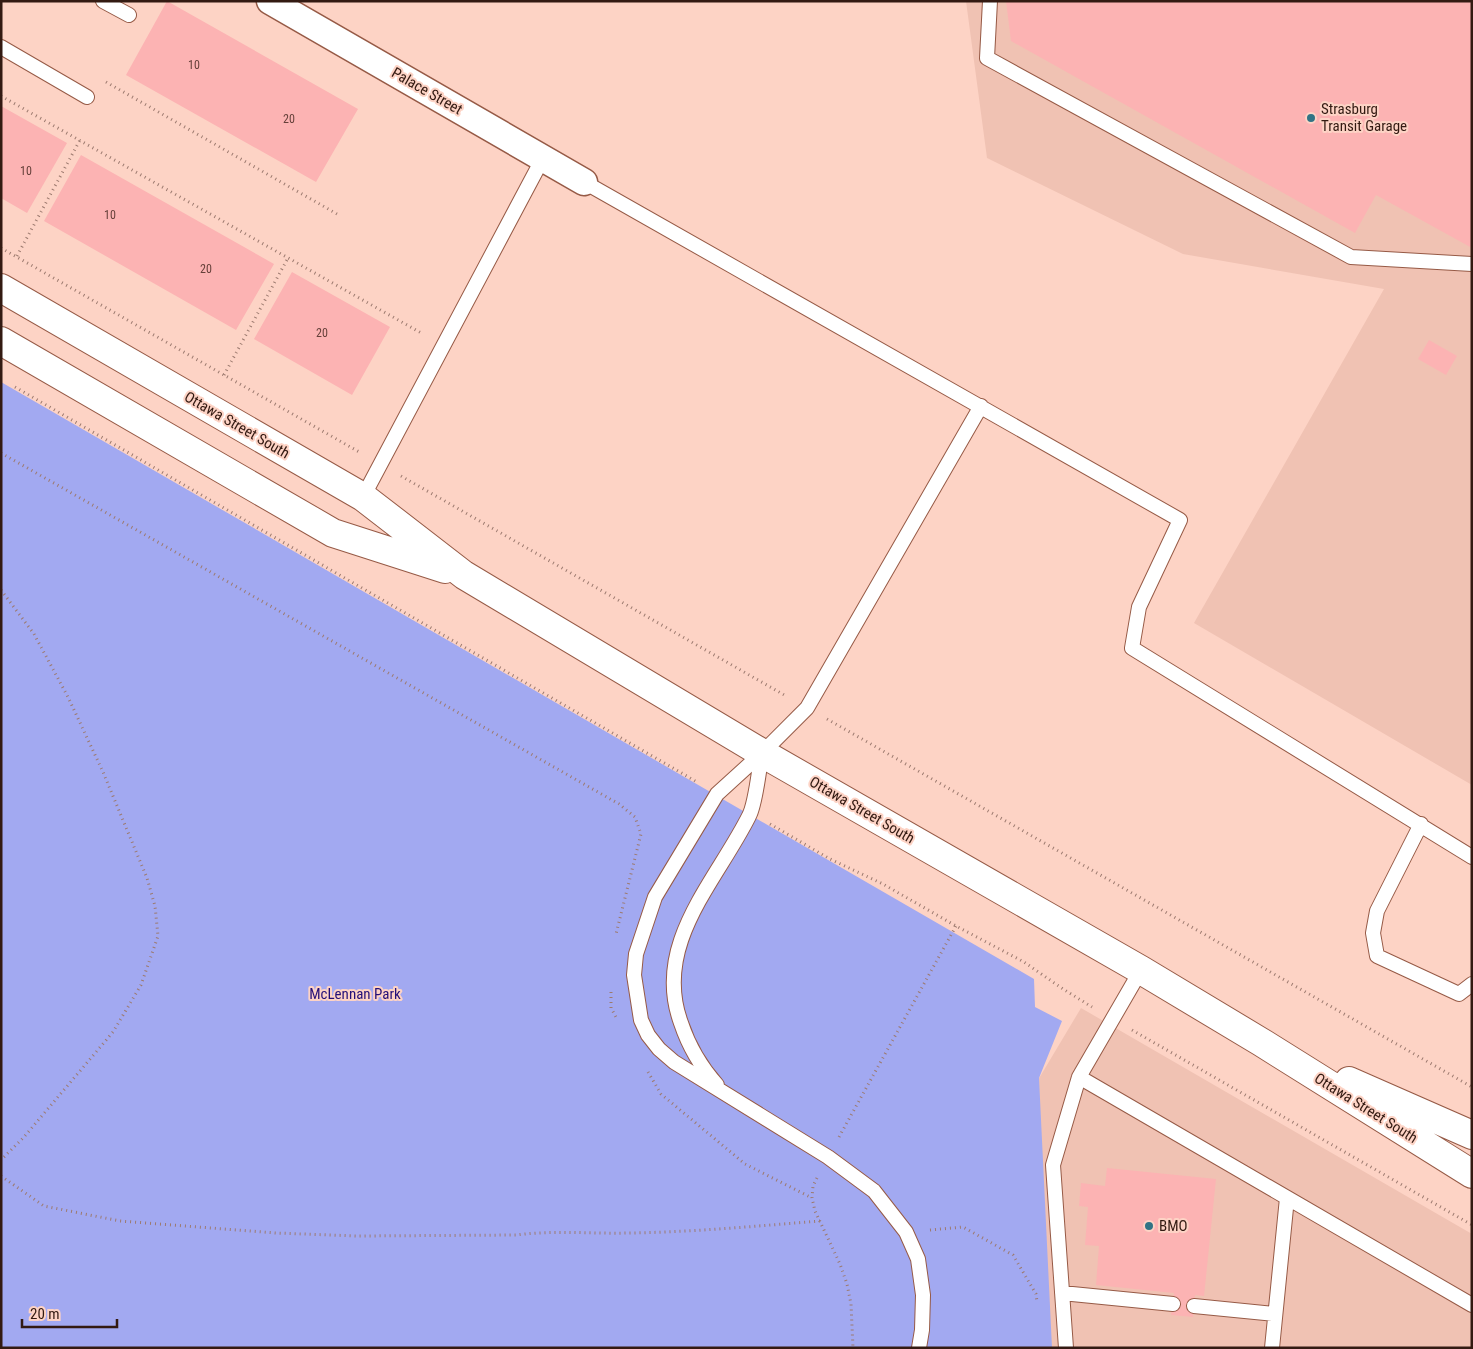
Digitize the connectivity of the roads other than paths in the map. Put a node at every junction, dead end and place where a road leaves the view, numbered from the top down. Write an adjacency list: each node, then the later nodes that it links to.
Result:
1 (103, 1): 4 (lane)
2 (270, 1): 7 (street, Palace Street)
3 (990, 1): 9 (lane)
4 (129, 15)
5 (1, 47): 6 (lane)
6 (87, 97)
7 (543, 158): 8 (street, Palace Street); 13 (lane)
8 (584, 182): 12 (lane)
9 (1472, 264)
10 (1, 288): 13 (main road, Ottawa Street South)
11 (1, 341): 14 (main road, Ottawa Street South)
12 (980, 406): 15 (lane); 16 (lane)
13 (362, 497): 14 (main road, Ottawa Street South)
14 (464, 575): 15 (main road, Ottawa Street South)
15 (762, 752): 18 (main road, Ottawa Street South); 22 (lane); 22 (lane)
16 (1421, 824): 17 (lane); 19 (lane)
17 (1472, 857)
18 (1141, 970): 20 (main road, Ottawa Street South); 21 (lane)
19 (1472, 984)
20 (1261, 1042): 23 (main road, Ottawa Street South); 24 (main road, Ottawa Street South)
21 (1079, 1077): 25 (lane); 26 (lane)
22 (726, 1095): 31 (lane)
23 (1472, 1135)
24 (1472, 1174)
25 (1287, 1198): 28 (lane); 30 (lane)
26 (1062, 1293): 27 (lane); 32 (lane)
27 (1172, 1304)
28 (1472, 1305)
29 (1194, 1306): 30 (lane)
30 (1275, 1314): 33 (lane)
31 (919, 1348)
32 (1066, 1348)
33 (1272, 1348)

